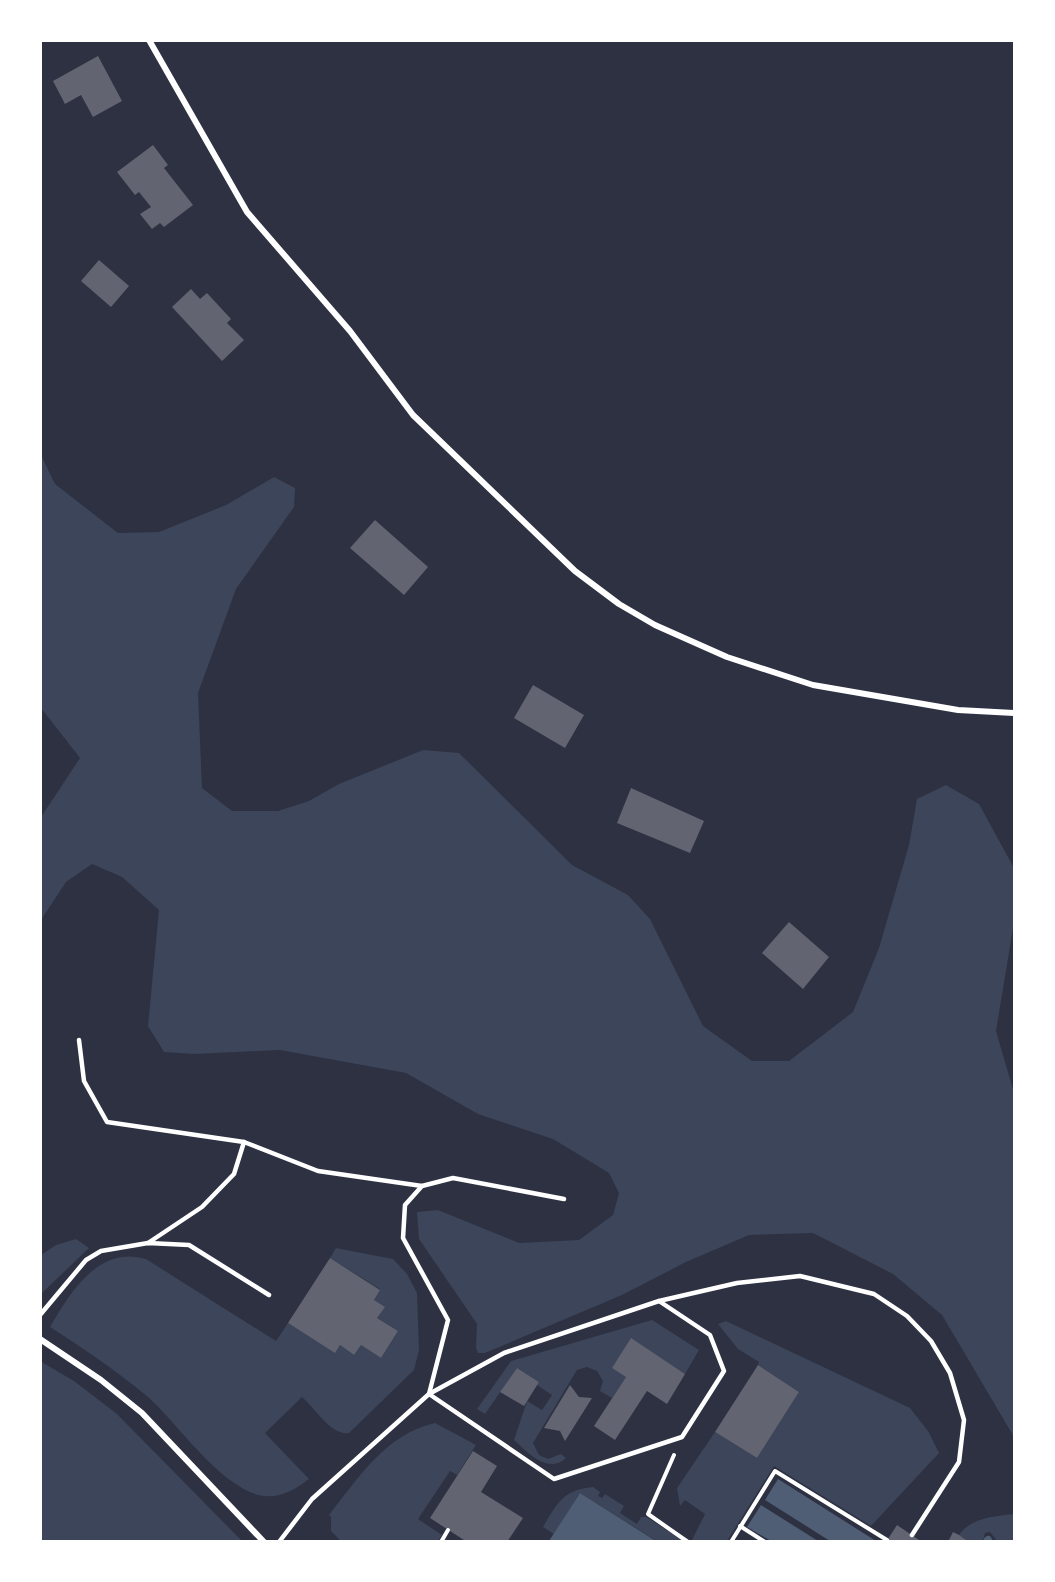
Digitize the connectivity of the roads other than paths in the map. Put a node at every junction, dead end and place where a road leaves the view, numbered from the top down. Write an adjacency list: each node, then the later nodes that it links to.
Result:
1 (149, 40): 2 (street)
2 (1014, 713)
3 (79, 1040): 4 (lane)
4 (244, 1142): 5 (lane); 7 (lane)
5 (422, 1186): 6 (lane); 12 (lane)
6 (564, 1199)
7 (148, 1243): 8 (lane); 10 (lane)
8 (269, 1295)
9 (659, 1301): 12 (lane); 12 (lane); 13 (lane)
10 (40, 1315)
11 (40, 1340): 14 (street)
12 (429, 1394): 15 (lane)
13 (912, 1535)
14 (264, 1542)
15 (279, 1542)

